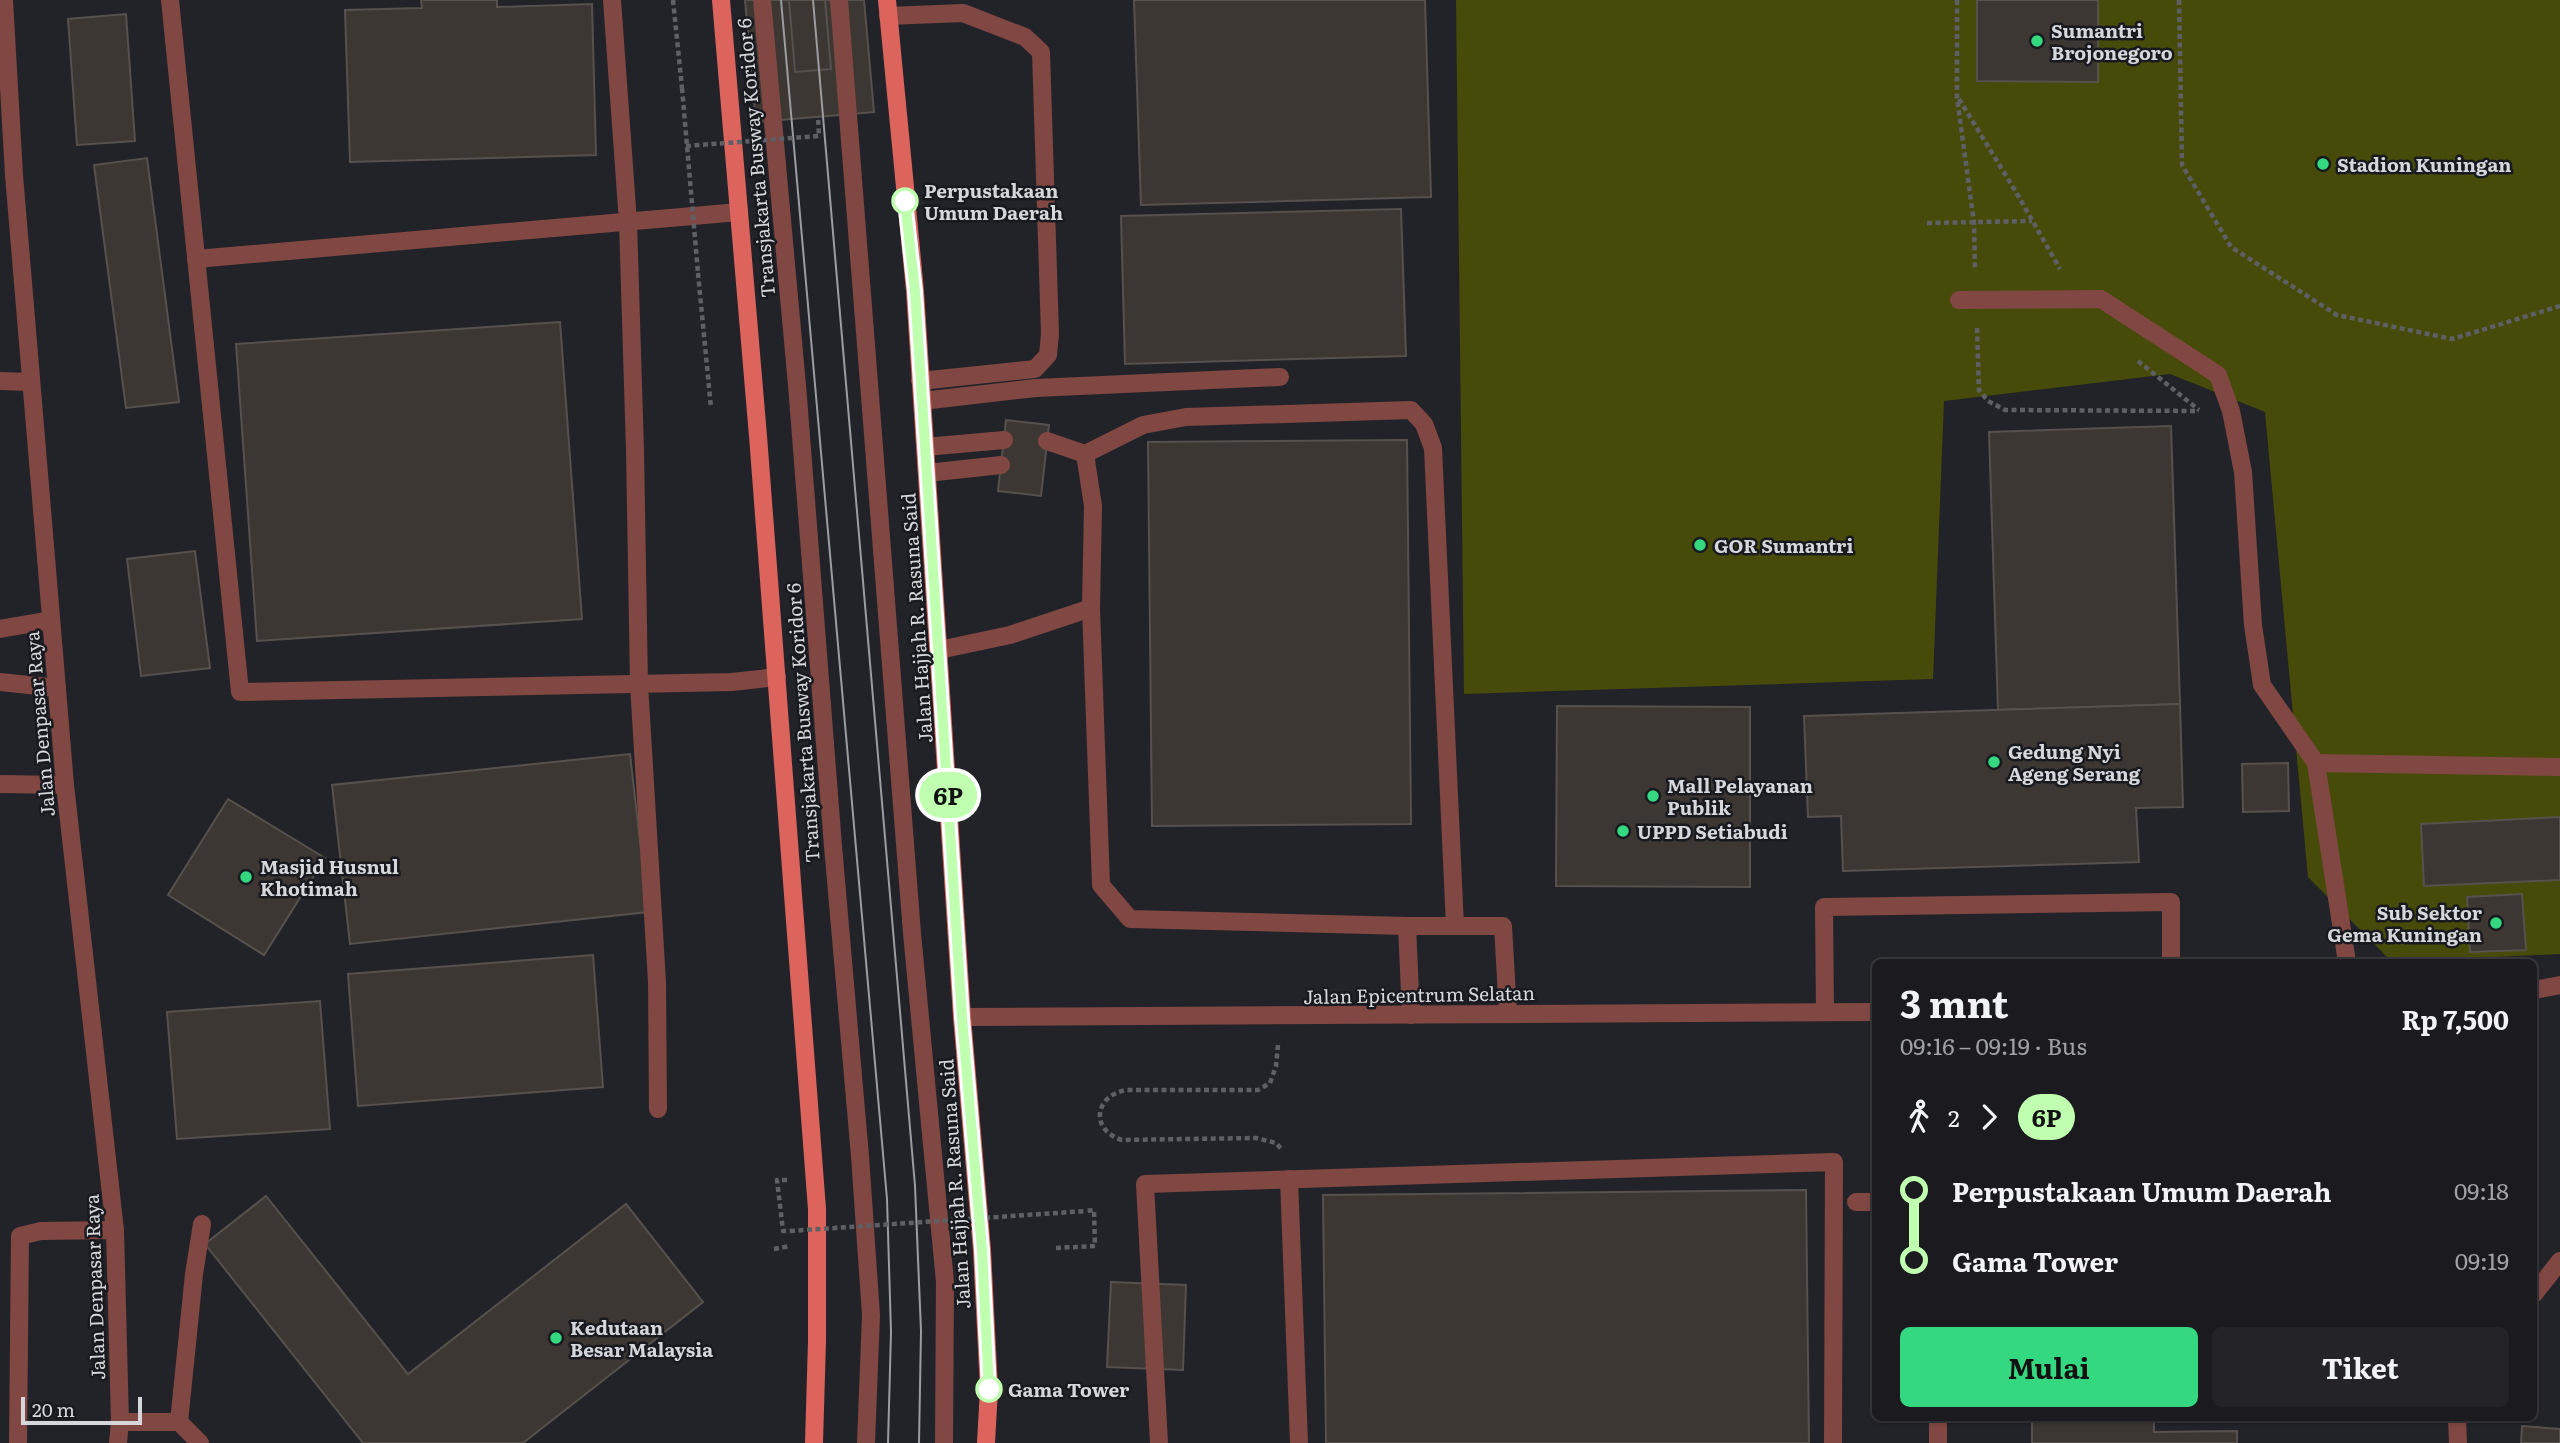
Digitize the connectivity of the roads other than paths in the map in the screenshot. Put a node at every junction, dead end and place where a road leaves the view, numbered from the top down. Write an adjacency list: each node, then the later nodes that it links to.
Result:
1 (4, 0): 8 (street, Jalan Denpasar Raya)
2 (170, 0): 11 (street)
3 (612, 0): 10 (street)
4 (721, 0): 9 (main road)
5 (762, 0): 63 (street, Transjakarta Busway Koridor 6)
6 (839, 0): 64 (street)
7 (888, 8): 15 (main road, Jalan Hajjah R. Rasuna Said); 15 (street)
8 (7, 178): 16 (street, Jalan Denpasar Raya)
9 (739, 212): 10 (street); 28 (main road)
10 (628, 222): 11 (street); 30 (street)
11 (197, 259): 30 (street)
12 (1959, 300): 32 (street)
13 (1280, 377): 17 (street)
14 (0, 381): 16 (street)
15 (920, 381): 17 (main road, Jalan Hajjah R. Rasuna Said)
16 (31, 382): 25 (street, Jalan Denpasar Raya)
17 (922, 401): 20 (main road, Jalan Hajjah R. Rasuna Said)
18 (1004, 440): 20 (street)
19 (1047, 441): 21 (street)
20 (925, 447): 23 (main road, Jalan Hajjah R. Rasuna Said)
21 (1085, 454): 24 (street); 37 (street)
22 (1001, 465): 23 (street)
23 (927, 473): 27 (main road, Jalan Hajjah R. Rasuna Said)
24 (1091, 608): 27 (street); 36 (street)
25 (51, 620): 26 (street); 31 (street, Jalan Denpasar Raya)
26 (0, 629)
27 (939, 650): 46 (main road, Jalan Hajjah R. Rasuna Said)
28 (777, 677): 30 (street); 62 (main road)
29 (0, 682): 31 (street)
30 (639, 684): 47 (street)
31 (57, 688): 35 (street, Jalan Denpasar Raya)
32 (2316, 763): 33 (street); 39 (street)
33 (2560, 767)
34 (0, 784): 35 (street)
35 (65, 785): 52 (street, Jalan Denpasar Raya)
36 (1407, 926): 37 (street); 45 (street)
37 (1455, 926): 44 (street)
38 (2171, 959): 42 (street)
39 (2347, 959)
40 (2560, 985): 41 (street)
41 (2537, 989)
42 (1825, 1012): 43 (street, Jalan Epicentrum Selatan); 44 (street, Jalan Epicentrum Selatan)
43 (1872, 1012)
44 (1508, 1014): 45 (street, Jalan Epicentrum Selatan)
45 (1411, 1015): 46 (street, Jalan Epicentrum Selatan)
46 (962, 1017): 65 (main road, Jalan Hajjah R. Rasuna Said)
47 (658, 1109)
48 (1289, 1179): 66 (street); 67 (street); 68 (street)
49 (1856, 1202): 50 (street)
50 (1872, 1202)
51 (202, 1224): 58 (street)
52 (115, 1230): 57 (street, Jalan Denpasar Raya); 59 (street)
53 (2560, 1261): 54 (street)
54 (2537, 1290)
55 (1938, 1421): 69 (street)
56 (2457, 1421): 70 (street)
57 (120, 1422): 58 (street); 60 (street, Jalan Denpasar Raya)
58 (179, 1422): 61 (street)
59 (18, 1443)
60 (118, 1443)
61 (200, 1443)
62 (814, 1443)
63 (866, 1443)
64 (944, 1443)
65 (986, 1443)
66 (1159, 1443)
67 (1299, 1443)
68 (1833, 1443)
69 (1938, 1443)
70 (2458, 1443)

